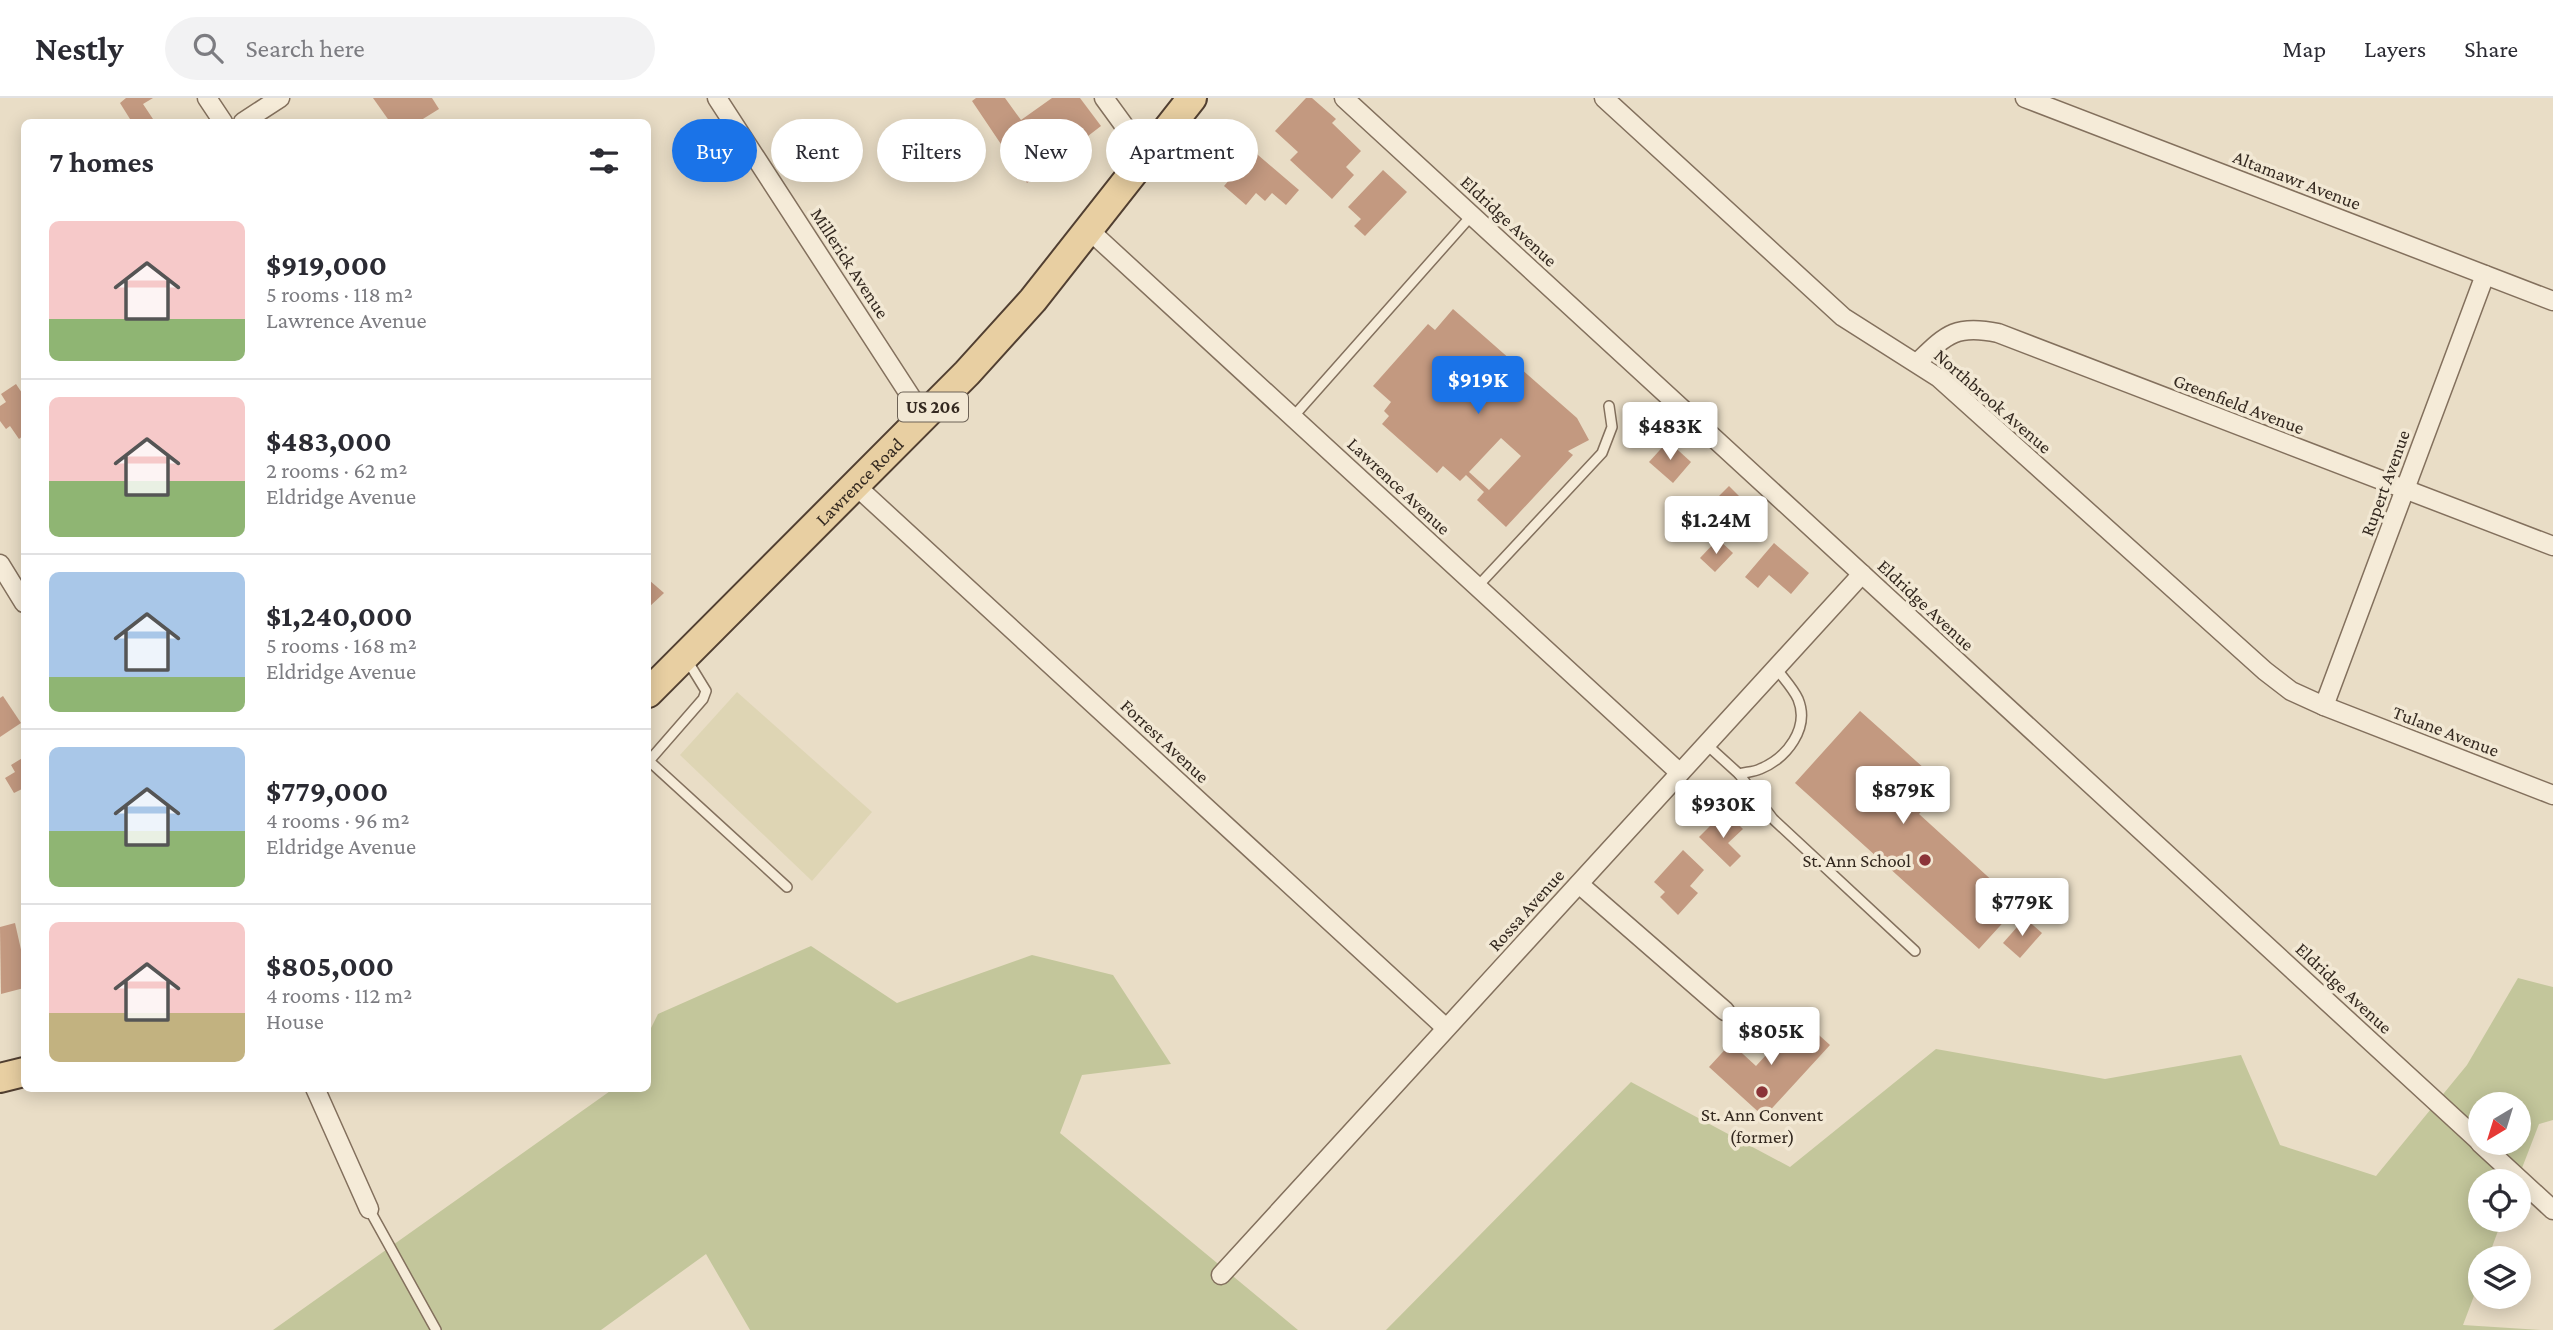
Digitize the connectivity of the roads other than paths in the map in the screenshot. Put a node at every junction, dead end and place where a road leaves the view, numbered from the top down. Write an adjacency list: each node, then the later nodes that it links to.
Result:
1 (207, 98): 9 (street)
2 (280, 98): 10 (street)
3 (717, 98): 20 (street, Millerick Avenue)
4 (1104, 98): 11 (street)
5 (1192, 98): 12 (main road, Lawrence Road / US 206)
6 (1344, 98): 14 (street, Eldridge Avenue)
7 (1604, 98): 18 (street, Northbrook Avenue)
8 (2025, 98): 16 (street, Altamawr Avenue)
9 (221, 119)
10 (248, 119)
11 (1119, 119)
12 (1176, 119)
13 (1127, 182): 15 (main road, Lawrence Road / US 206)
14 (1472, 215): 21 (lane); 26 (street, Eldridge Avenue)
15 (1089, 230): 20 (main road, Lawrence Road / US 206); 21 (street, Lawrence Avenue)
16 (2485, 275): 17 (street, Altamawr Avenue); 23 (street, Rupert Avenue)
17 (2553, 302)
18 (1917, 363): 23 (street, Greenfield Avenue); 32 (street, Northbrook Avenue)
19 (1609, 406): 27 (lane)
20 (924, 416): 22 (main road, Lawrence Road / US 206)
21 (1293, 417): 27 (street, Lawrence Avenue)
22 (855, 485): 29 (main road, Lawrence Road / US 206); 43 (street, Forrest Avenue)
23 (2405, 489): 24 (street, Greenfield Avenue); 32 (street, Rupert Avenue)
24 (2553, 546)
25 (0, 564): 28 (street)
26 (1862, 574): 30 (street, Rossa Avenue); 47 (street, Eldridge Avenue)
27 (1477, 587): 36 (street, Lawrence Avenue)
28 (21, 598)
29 (684, 656): 31 (main road, Lawrence Road / US 206); 34 (lane)
30 (1776, 668): 33 (street, Rossa Avenue); 37 (lane)
31 (651, 690)
32 (2324, 706): 38 (street, Tulane Avenue)
33 (1706, 744): 36 (street, Rossa Avenue); 37 (lane)
34 (651, 758)
35 (651, 764): 40 (lane)
36 (1680, 773): 39 (street, Rossa Avenue)
37 (1739, 774): 41 (lane)
38 (2553, 795)
39 (1578, 884): 42 (street); 43 (street, Rossa Avenue)
40 (787, 887)
41 (1915, 951)
42 (1725, 1011)
43 (1447, 1028): 51 (street, Rossa Avenue)
44 (21, 1073): 45 (main road)
45 (0, 1079)
46 (317, 1092): 49 (street)
47 (2468, 1131)
48 (2494, 1155): 50 (street, Eldridge Avenue)
49 (369, 1209): 52 (lane)
50 (2553, 1210)
51 (1221, 1275)
52 (436, 1330)

